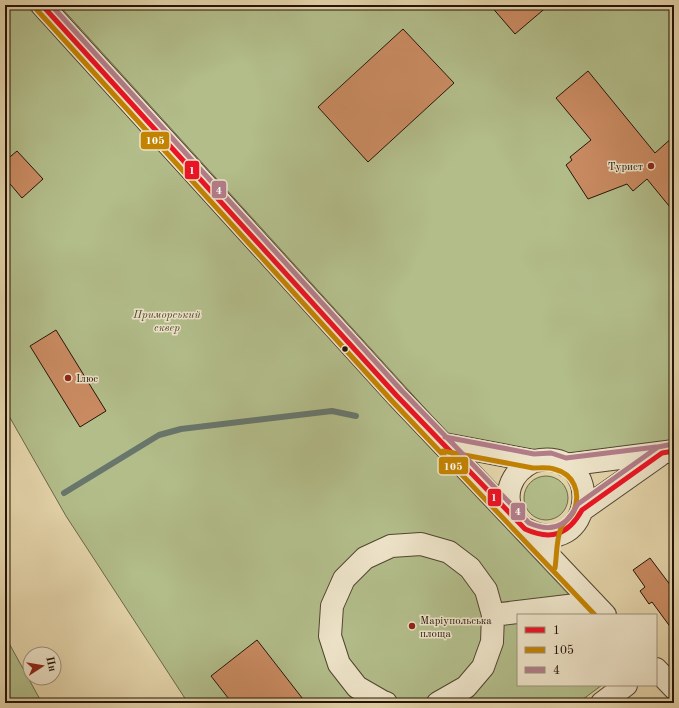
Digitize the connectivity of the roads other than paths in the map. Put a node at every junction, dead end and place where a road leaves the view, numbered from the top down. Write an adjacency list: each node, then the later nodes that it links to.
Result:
1 (42, 5): 2 (street)
2 (444, 444): 4 (street); 7 (street)
3 (668, 452): 5 (street); 6 (street)
4 (534, 461): 5 (street); 7 (street)
5 (565, 465): 6 (street)
6 (582, 510): 8 (street)
7 (520, 525): 8 (street); 9 (street)
8 (567, 530): 9 (street)
9 (562, 569): 10 (street)
10 (599, 609): 11 (street)
11 (493, 615): 15 (street); 16 (street)
12 (657, 670): 14 (street)
13 (625, 686): 17 (street)
14 (674, 688)
15 (386, 703)
16 (438, 703)
17 (602, 703)

